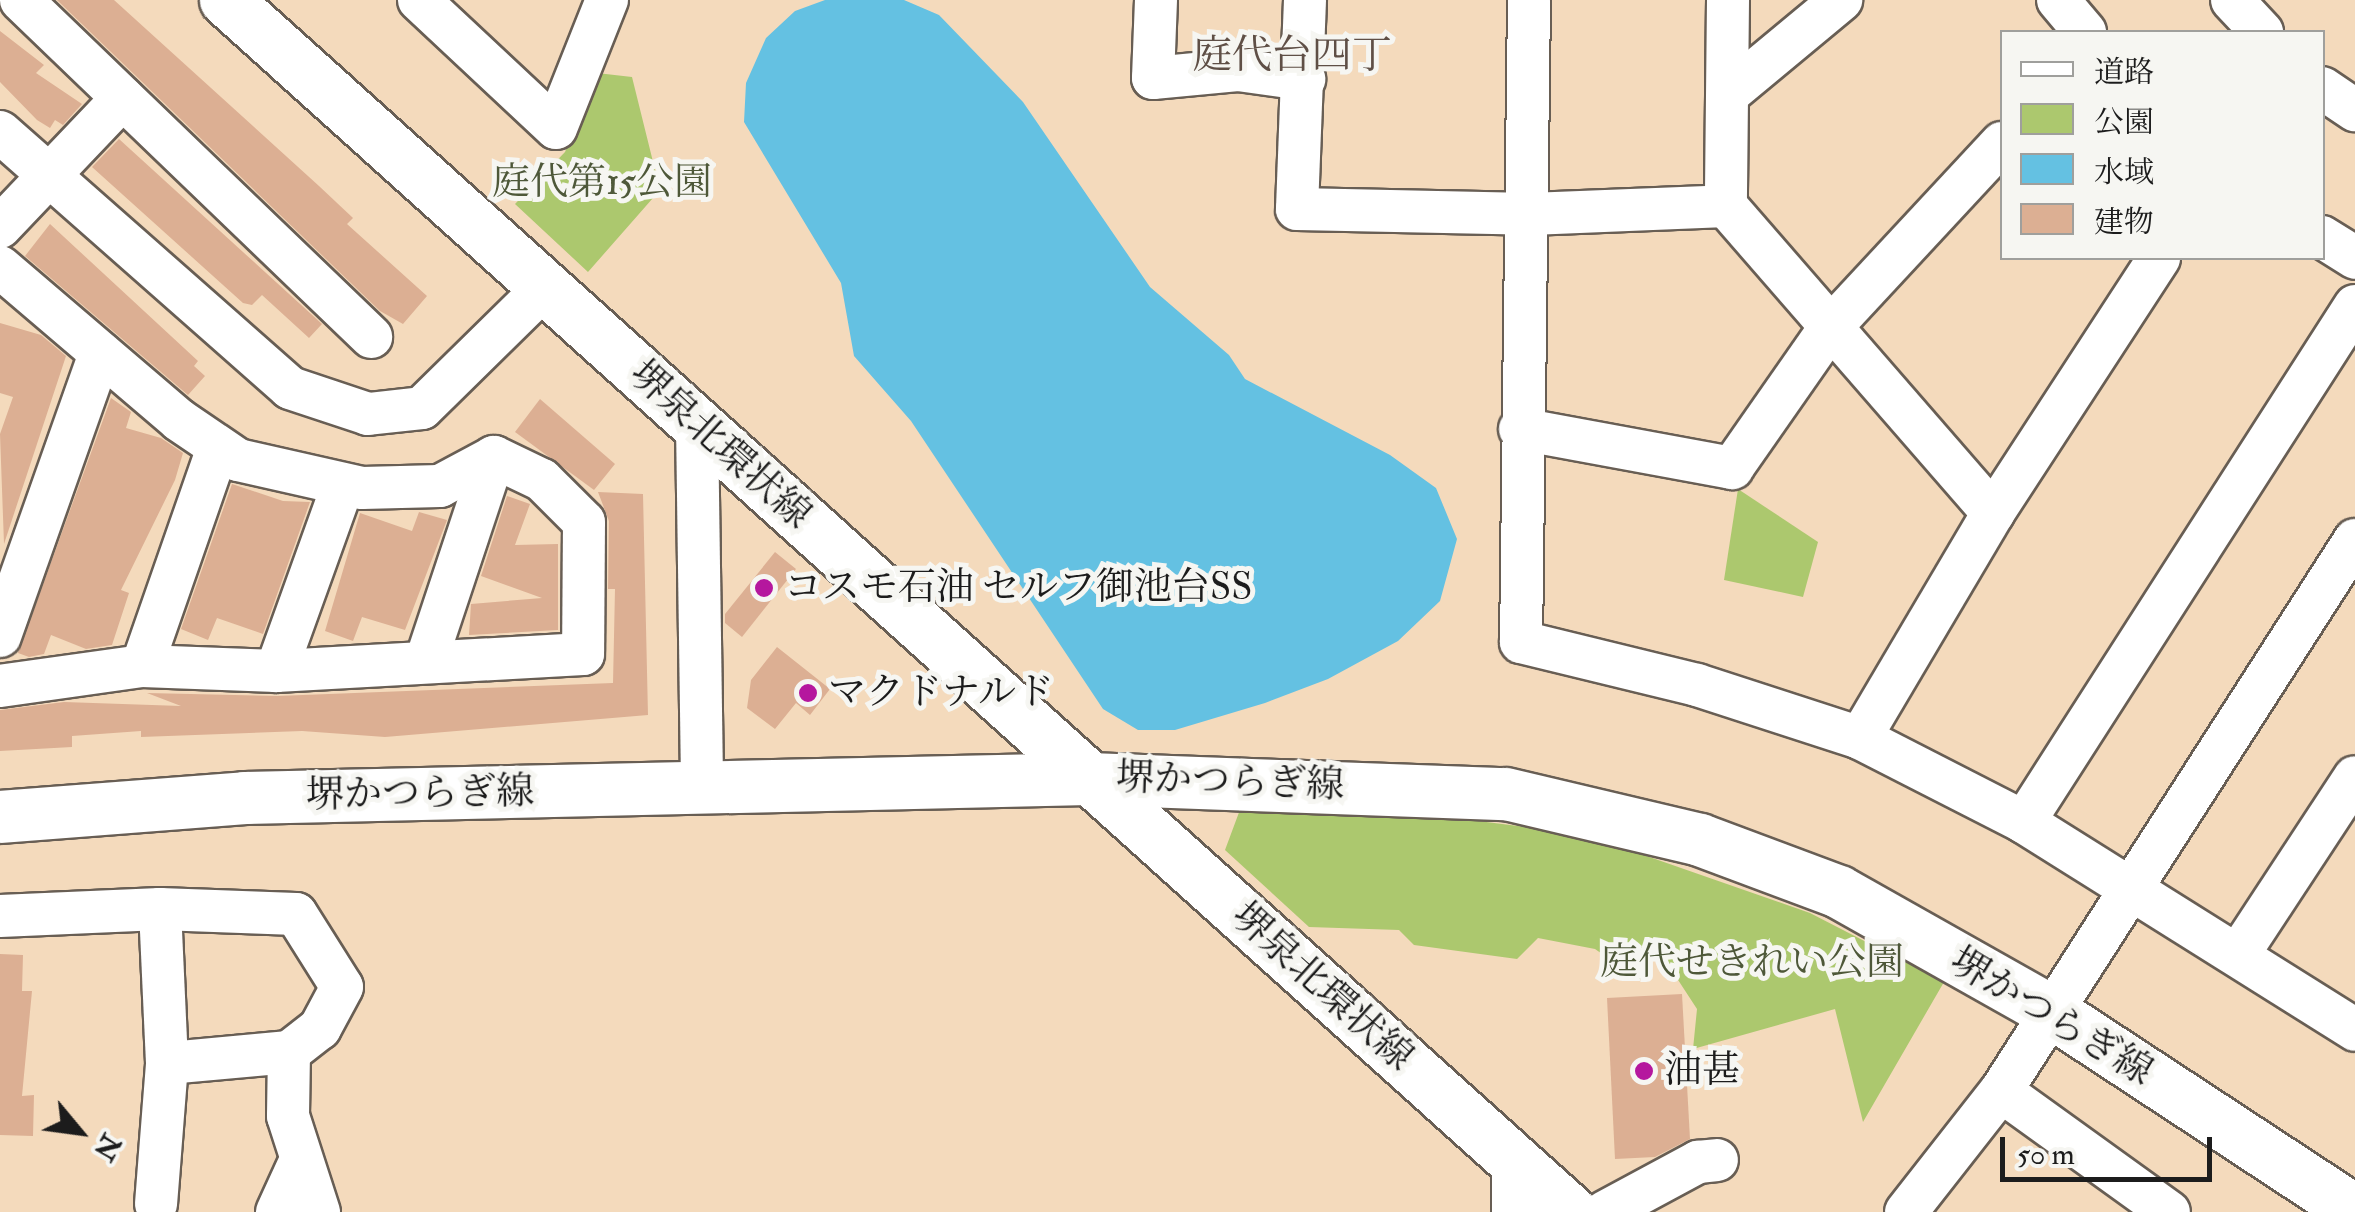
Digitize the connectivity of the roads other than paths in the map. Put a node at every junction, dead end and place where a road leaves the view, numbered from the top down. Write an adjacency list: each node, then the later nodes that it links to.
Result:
1 (226, 0): 29 (main road, 堺泉北環状線)
2 (419, 0): 3 (street)
3 (607, 0)
4 (1156, 0): 14 (street)
5 (1305, 0): 14 (street)
6 (1529, 0): 23 (street)
7 (1728, 0): 16 (street)
8 (1841, 0): 16 (street)
9 (2058, 0): 12 (street)
10 (2232, 0): 13 (street)
11 (18, 2): 17 (street)
12 (2083, 30)
13 (2260, 30)
14 (1304, 78): 23 (street)
15 (2325, 90): 18 (street)
16 (1729, 93): 22 (street)
17 (122, 98): 21 (street); 32 (street)
18 (2355, 110)
19 (0, 132): 21 (street)
20 (2000, 145): 31 (street)
21 (50, 176): 24 (street); 29 (street)
22 (1726, 206): 23 (street); 31 (street)
23 (1530, 214): 35 (street)
24 (0, 227)
25 (2325, 239): 26 (street)
26 (2355, 258)
27 (2158, 260): 39 (street)
28 (0, 267): 33 (street)
29 (545, 287): 34 (main road, 堺泉北環状線)
30 (2355, 306): 51 (street)
31 (1829, 329): 35 (street); 39 (street)
32 (371, 336)
33 (100, 353): 36 (street); 41 (street)
34 (696, 424): 48 (main road, 堺泉北環状線); 49 (street)
35 (1520, 430): 46 (street)
36 (218, 448): 38 (street); 43 (street)
37 (494, 457): 38 (street); 42 (street); 42 (street)
38 (343, 485): 44 (street)
39 (1992, 513): 46 (street)
40 (2355, 540): 52 (street)
41 (0, 636)
42 (426, 662): 44 (street)
43 (142, 666): 44 (street); 45 (street)
44 (276, 672)
45 (0, 686)
46 (1860, 738): 51 (street)
47 (2355, 776): 55 (street)
48 (1090, 779): 49 (main road, 堺かつらぎ線); 56 (main road, 堺かつらぎ線); 62 (main road, 堺泉北環状線)
49 (702, 788): 50 (main road, 堺かつらぎ線)
50 (0, 817)
51 (2024, 822): 52 (street)
52 (2130, 887): 55 (street); 56 (street)
53 (160, 909): 54 (street); 58 (street); 59 (street)
54 (0, 916)
55 (2240, 952): 57 (street)
56 (2050, 1012): 60 (street); 65 (main road, 堺かつらぎ線)
57 (2355, 1030)
58 (289, 1052): 59 (street); 63 (street)
59 (167, 1062): 64 (street)
60 (2001, 1091): 71 (street); 72 (street)
61 (1717, 1160): 70 (street)
62 (1513, 1161): 68 (street); 69 (main road, 堺泉北環状線)
63 (300, 1164): 66 (street); 67 (street)
64 (156, 1204)
65 (2355, 1211)
66 (277, 1212)
67 (319, 1212)
68 (1513, 1212)
69 (1571, 1212)
70 (1606, 1212)
71 (1906, 1212)
72 (2169, 1212)

